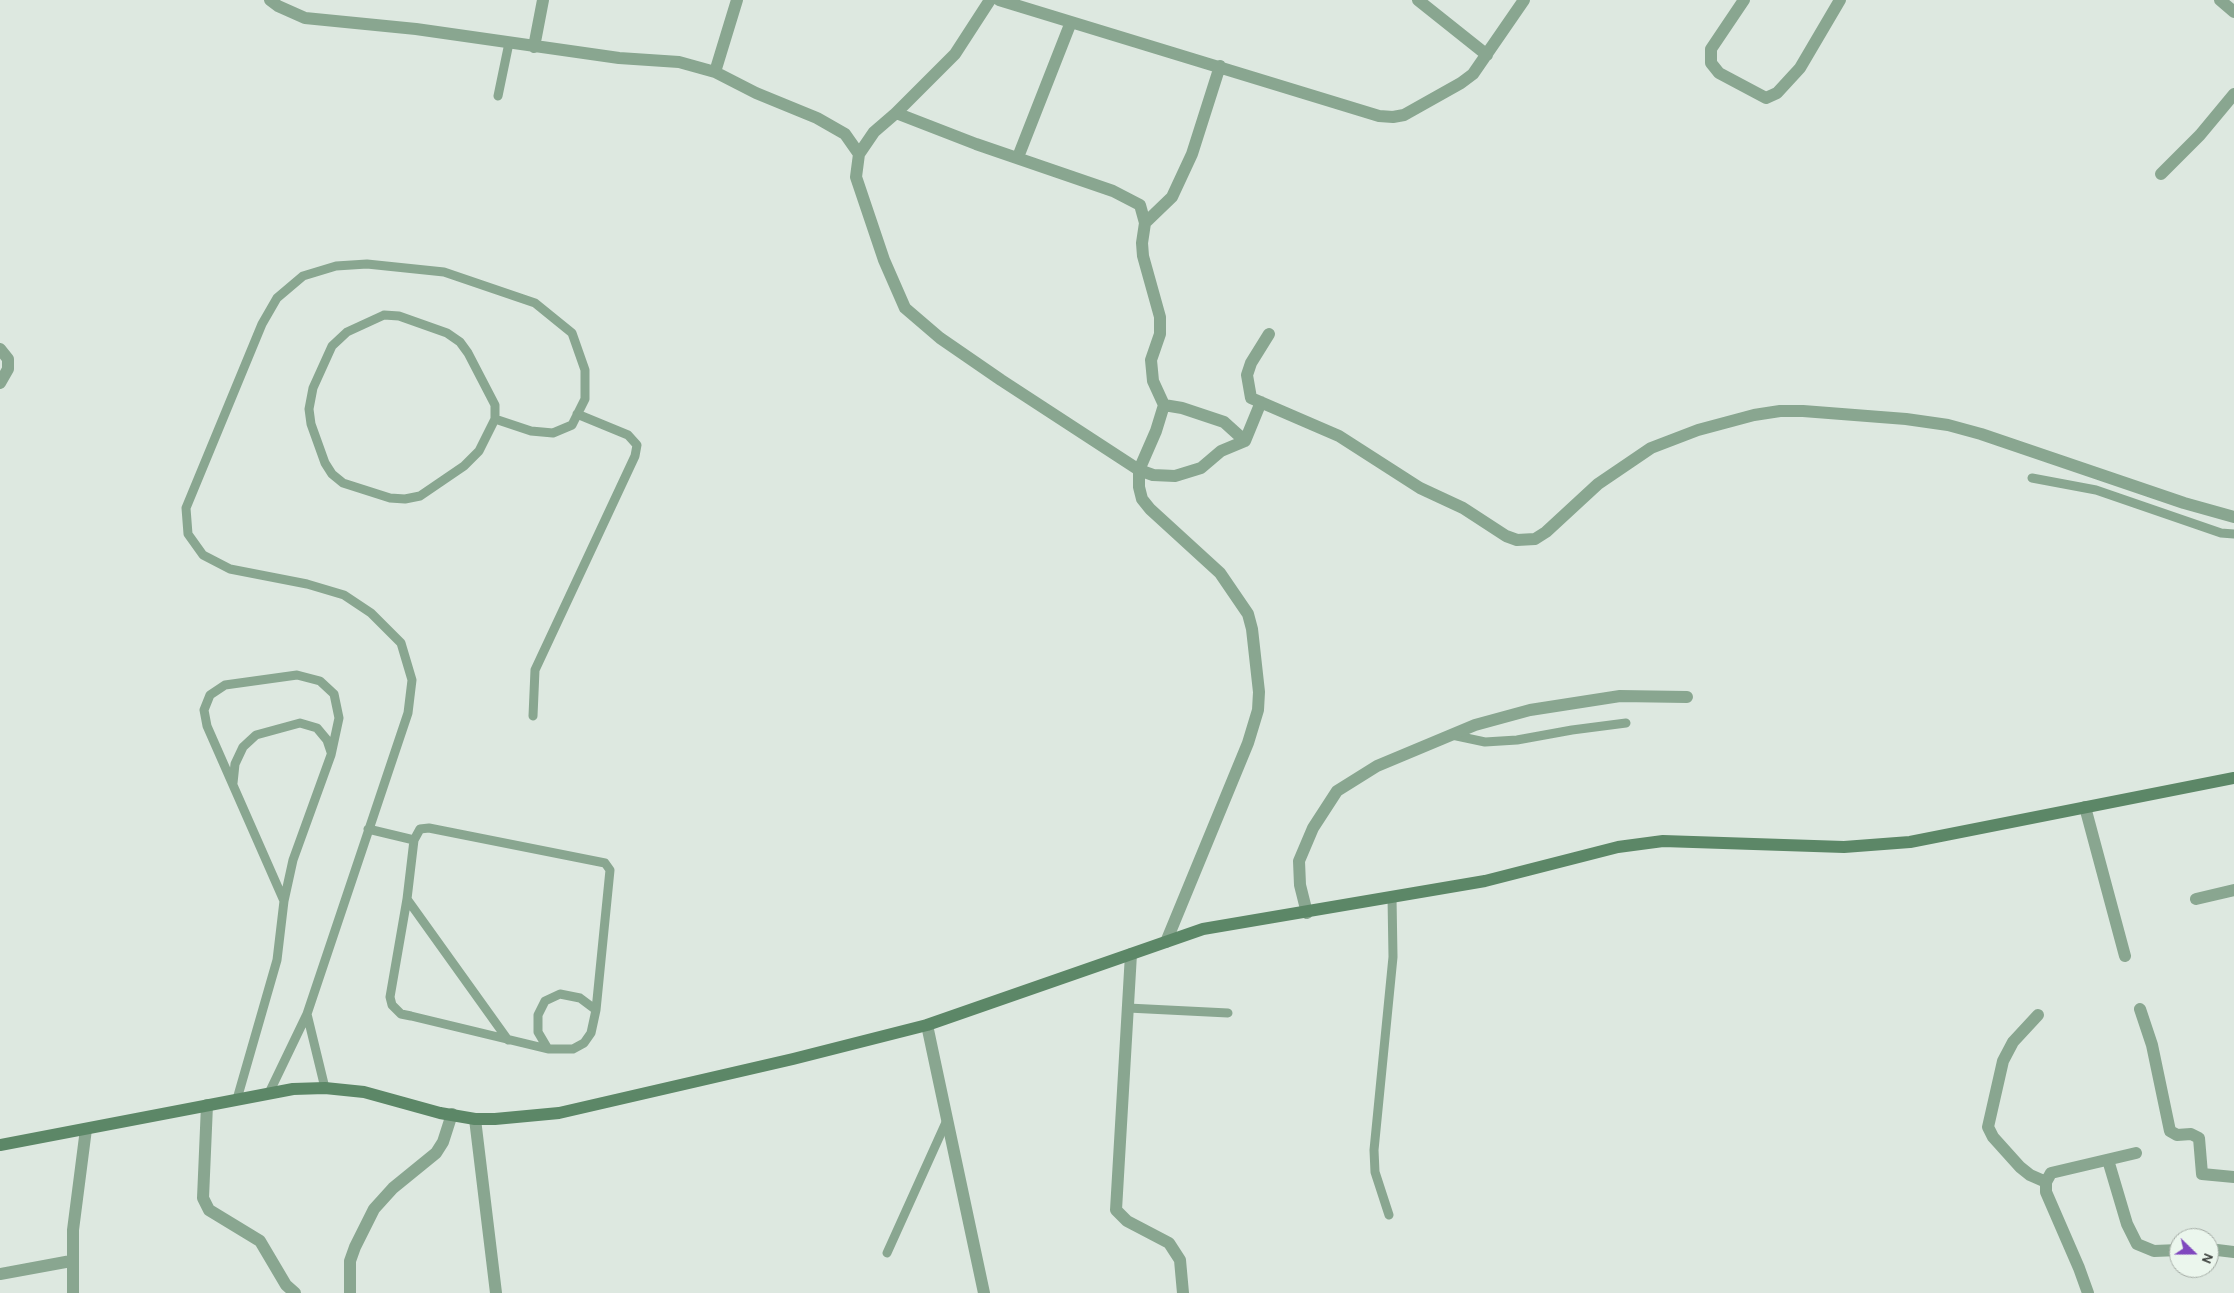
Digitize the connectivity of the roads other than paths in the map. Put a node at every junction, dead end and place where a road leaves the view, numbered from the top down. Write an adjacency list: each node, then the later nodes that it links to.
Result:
1 (270, 0): 13 (street)
2 (543, 0): 14 (street)
3 (737, 0): 17 (street)
4 (990, 0): 20 (street)
5 (999, 0): 12 (street)
6 (1418, 0): 15 (street)
7 (1524, 0): 15 (street)
8 (1744, 0): 9 (street)
9 (1840, 0)
10 (2220, 0): 11 (street)
11 (2234, 12)
12 (1071, 22): 16 (street); 22 (street)
13 (509, 43): 14 (street); 19 (lane)
14 (534, 47): 17 (street)
15 (1487, 55): 16 (street)
16 (1220, 66): 24 (street)
17 (715, 72): 21 (street)
18 (2234, 94): 23 (street)
19 (498, 96)
20 (896, 113): 21 (street); 22 (street)
21 (859, 154): 33 (street)
22 (1018, 157): 24 (street)
23 (2161, 174)
24 (1145, 223): 29 (street)
25 (1269, 334): 28 (street)
26 (0, 349): 27 (street)
27 (0, 383)
28 (1261, 402): 32 (street); 35 (street)
29 (1164, 405): 32 (street); 33 (street)
30 (577, 414): 31 (lane); 38 (lane); 45 (lane)
31 (495, 419): 31 (lane)
32 (1245, 441): 33 (street)
33 (1139, 470): 53 (street)
34 (2032, 478): 36 (lane)
35 (2234, 517)
36 (2234, 534)
37 (1687, 697): 40 (street)
38 (533, 716)
39 (1626, 723): 40 (lane)
40 (1452, 735): 52 (street)
41 (331, 755): 43 (lane); 43 (lane); 51 (lane)
42 (2234, 778): 44 (street)
43 (232, 784): 51 (lane)
44 (2085, 807): 48 (street); 55 (street)
45 (368, 829): 46 (lane); 60 (lane)
46 (414, 840): 49 (lane); 57 (lane)
47 (2234, 890): 50 (street)
48 (1392, 897): 52 (street); 78 (lane)
49 (407, 899): 63 (lane); 63 (lane)
50 (2196, 899)
51 (284, 901): 67 (lane)
52 (1307, 913): 53 (street)
53 (1166, 942): 54 (street)
54 (1131, 954): 56 (street); 62 (street)
55 (2125, 956)
56 (1128, 1008): 59 (lane); 90 (street)
57 (596, 1010): 64 (lane); 64 (lane)
58 (2140, 1010): 76 (street)
59 (1228, 1013)
60 (307, 1014): 65 (lane); 66 (lane)
61 (2038, 1015): 77 (street)
62 (926, 1025): 70 (street); 71 (street)
63 (508, 1040): 64 (lane)
64 (548, 1049)
65 (325, 1088): 66 (street); 69 (street)
66 (269, 1093): 67 (street)
67 (237, 1099): 68 (street)
68 (207, 1105): 72 (street); 86 (street)
69 (452, 1114): 70 (street); 87 (street)
70 (475, 1119): 88 (street)
71 (947, 1120): 82 (lane); 89 (street)
72 (86, 1129): 73 (street); 83 (street)
73 (0, 1145)
74 (2136, 1153): 75 (street)
75 (2108, 1160): 77 (street); 79 (street)
76 (2234, 1177)
77 (2046, 1182): 91 (street)
78 (1389, 1215)
79 (2169, 1250)
80 (2219, 1250): 81 (street)
81 (2234, 1252)
82 (887, 1253)
83 (72, 1261): 84 (street); 85 (street)
84 (0, 1274)
85 (73, 1293)
86 (295, 1293)
87 (350, 1293)
88 (496, 1293)
89 (984, 1293)
90 (1184, 1293)
91 (2088, 1293)

